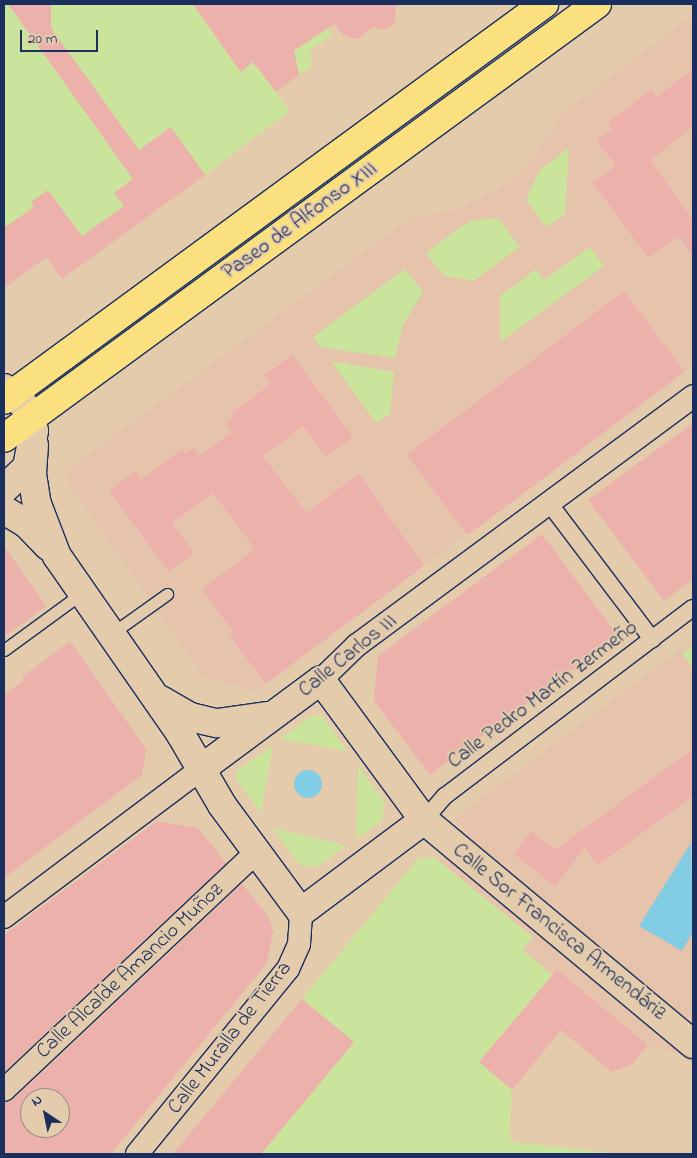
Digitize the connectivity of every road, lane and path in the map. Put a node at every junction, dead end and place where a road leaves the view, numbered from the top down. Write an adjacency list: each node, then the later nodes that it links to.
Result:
1 (544, 4): 3 (main road, Paseo de Alfonso XIII)
2 (597, 4): 5 (main road, Paseo de Alfonso XIII)
3 (7, 394): 5 (street)
4 (693, 396): 9 (street, Calle Carlos III)
5 (31, 417): 6 (main road, Paseo de Alfonso XIII); 7 (street)
6 (4, 438)
7 (34, 445): 8 (street); 11 (street)
8 (4, 489)
9 (549, 503): 16 (street); 18 (street, Calle Carlos III)
10 (4, 510): 11 (street)
11 (57, 556): 12 (street)
12 (82, 593): 15 (street); 17 (lane)
13 (167, 594): 15 (lane)
14 (693, 608): 16 (street, Calle Pedro Martín Zermeño)
15 (111, 634): 19 (street)
16 (652, 639): 22 (street, Calle Pedro Martín Zermeño)
17 (4, 650)
18 (321, 680): 20 (street, Calle Carlos III); 22 (street, Calle Sor Francisca Armendáriz)
19 (146, 685): 20 (street); 21 (street)
20 (282, 709): 21 (street, Calle Carlos III)
21 (201, 769): 23 (street); 25 (street, Calle Carlos III)
22 (424, 820): 24 (street); 26 (street, Calle Sor Francisca Armendáriz)
23 (257, 852): 24 (street); 27 (street, Calle Alcalde Amancio Muñoz)
24 (301, 912): 28 (street, Calle Muralla de Tierra)
25 (4, 917)
26 (690, 1034)
27 (4, 1090)
28 (137, 1154)

